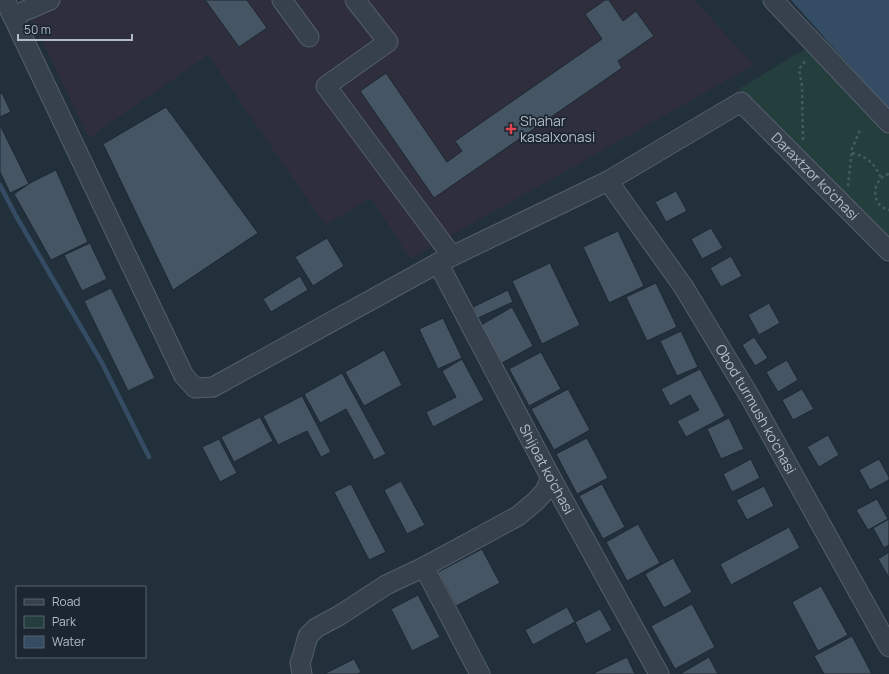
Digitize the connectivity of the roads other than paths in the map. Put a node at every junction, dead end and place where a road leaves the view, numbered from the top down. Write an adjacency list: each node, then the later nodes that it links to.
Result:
1 (50, 0): 5 (street)
2 (282, 0): 6 (street)
3 (356, 0): 10 (street, Shijoat ko'chasi)
4 (773, 0): 7 (street)
5 (9, 8): 10 (street)
6 (309, 37)
7 (889, 123)
8 (608, 181): 9 (street, Daraxtzor ko'chasi); 10 (street); 13 (street, Obod turmush ko'chasi)
9 (889, 251)
10 (445, 260): 11 (street, Shijoat ko'chasi)
11 (551, 478): 12 (street); 16 (street, Shijoat ko'chasi)
12 (424, 567): 14 (street); 15 (street)
13 (889, 647)
14 (302, 674)
15 (480, 674)
16 (659, 674)

